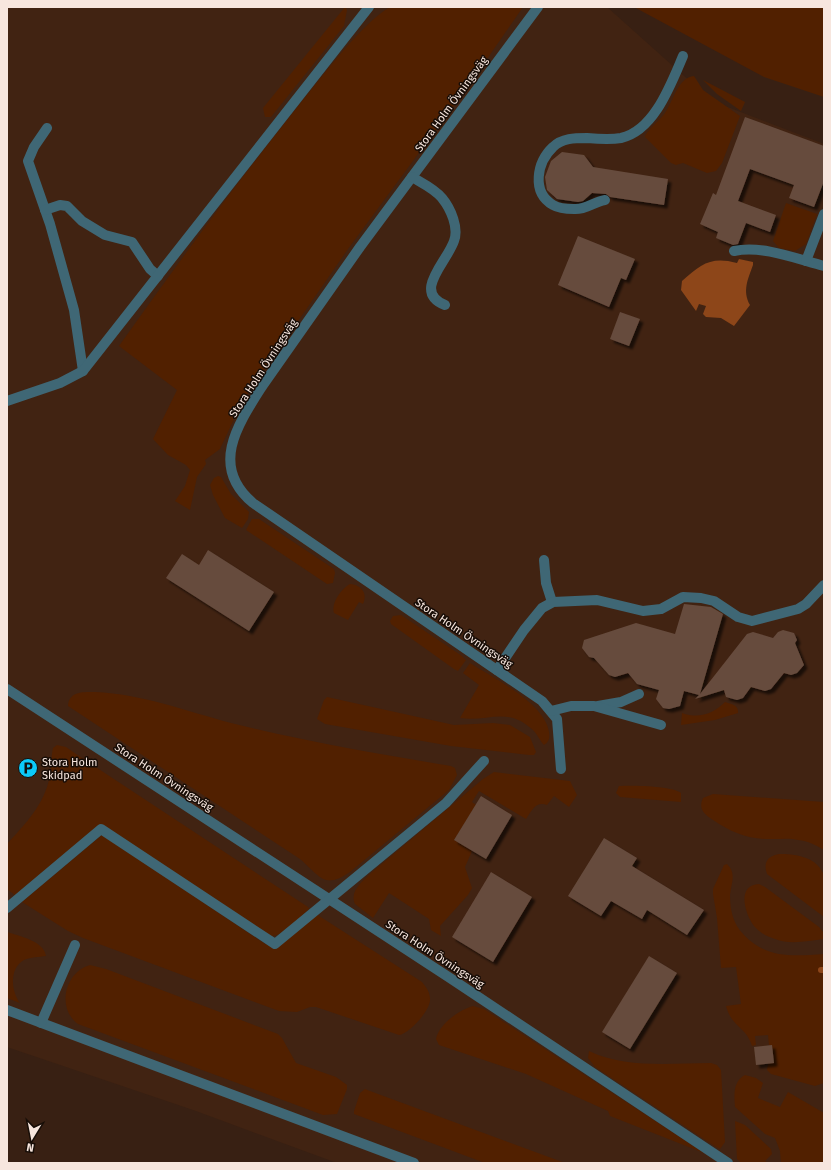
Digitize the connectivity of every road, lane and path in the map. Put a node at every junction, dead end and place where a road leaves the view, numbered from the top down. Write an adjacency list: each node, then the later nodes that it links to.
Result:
1 (369, 7): 12 (street)
2 (538, 7): 5 (street, Stora Holm Övningsväg)
3 (683, 56): 6 (street)
4 (47, 128): 7 (street)
5 (412, 177): 13 (street); 19 (street, Stora Holm Övningsväg)
6 (605, 200)
7 (45, 210): 12 (street); 14 (street)
8 (824, 214): 10 (street)
9 (734, 251): 10 (street)
10 (806, 261): 11 (street)
11 (824, 266)
12 (158, 276): 14 (street)
13 (445, 305)
14 (83, 371): 15 (street)
15 (7, 401)
16 (544, 560): 18 (street)
17 (824, 585): 18 (street)
18 (552, 602): 19 (street)
19 (497, 670): 23 (street, Stora Holm Övningsväg)
20 (7, 689): 27 (street, Stora Holm Övningsväg)
21 (639, 694): 22 (street)
22 (594, 706): 23 (street); 24 (street)
23 (551, 711): 26 (street, Stora Holm Övningsväg)
24 (661, 725)
25 (484, 761): 27 (street)
26 (561, 770)
27 (329, 899): 28 (street); 33 (street, Stora Holm Övningsväg)
28 (7, 908)
29 (75, 945): 31 (street)
30 (7, 1010): 31 (street)
31 (41, 1023): 32 (street)
32 (414, 1163)
33 (728, 1163)

